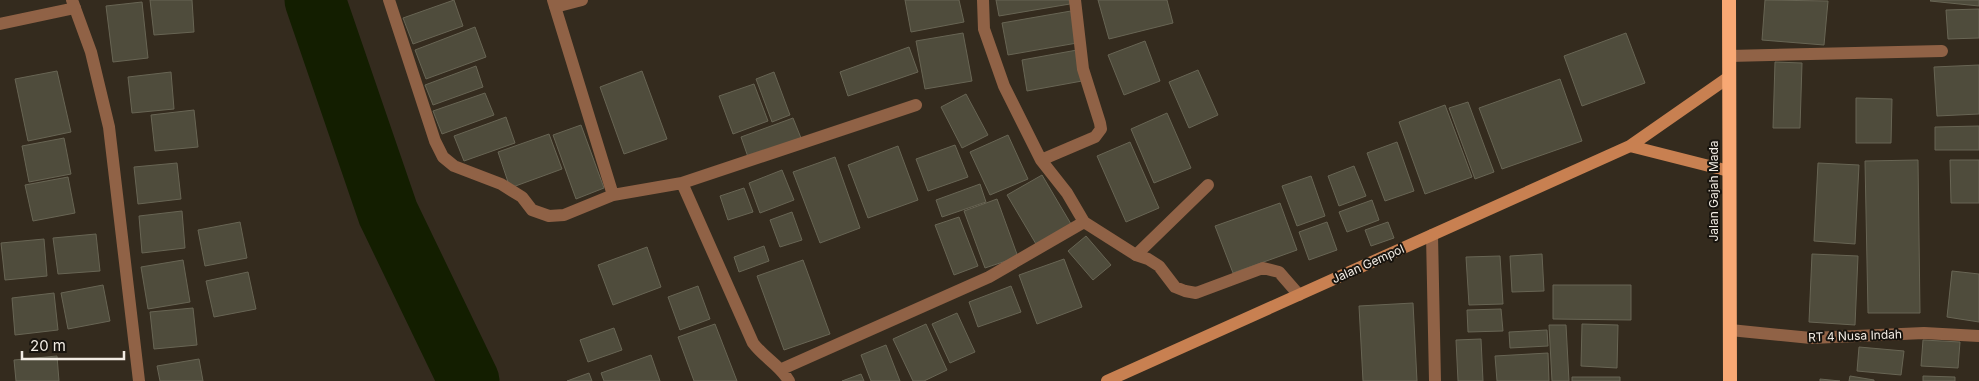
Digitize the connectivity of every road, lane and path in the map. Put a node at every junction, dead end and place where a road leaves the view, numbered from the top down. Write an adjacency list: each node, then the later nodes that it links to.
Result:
1 (389, 0): 18 (street)
2 (582, 0): 7 (street)
3 (983, 0): 14 (street)
4 (1075, 0): 14 (street)
5 (1729, 0): 10 (highway, Jalan Gajah Mada)
6 (74, 4): 8 (street); 27 (street)
7 (554, 4): 18 (street)
8 (0, 24)
9 (1942, 51): 10 (street)
10 (1729, 56): 11 (highway, Jalan Gajah Mada)
11 (1729, 77): 13 (main road, Jalan Gempol); 15 (highway, Jalan Gajah Mada)
12 (916, 105): 16 (street)
13 (1630, 146): 15 (main road); 20 (main road, Jalan Gempol)
14 (1041, 160): 19 (street)
15 (1729, 171): 23 (highway, Jalan Gajah Mada)
16 (682, 183): 18 (street); 25 (street)
17 (1208, 185): 21 (street)
18 (612, 195)
19 (1084, 222): 21 (street); 25 (street)
20 (1432, 235): 22 (main road, Jalan Gempol); 29 (street)
21 (1136, 255): 22 (street)
22 (1299, 295): 26 (main road, Jalan Gempol)
23 (1730, 330): 24 (street, RT 4 Nusa Indah); 30 (highway, Jalan Gajah Mada)
24 (1979, 336)
25 (782, 369): 28 (street)
26 (1112, 380)
27 (139, 381)
28 (789, 381)
29 (1436, 381)
30 (1730, 381)

